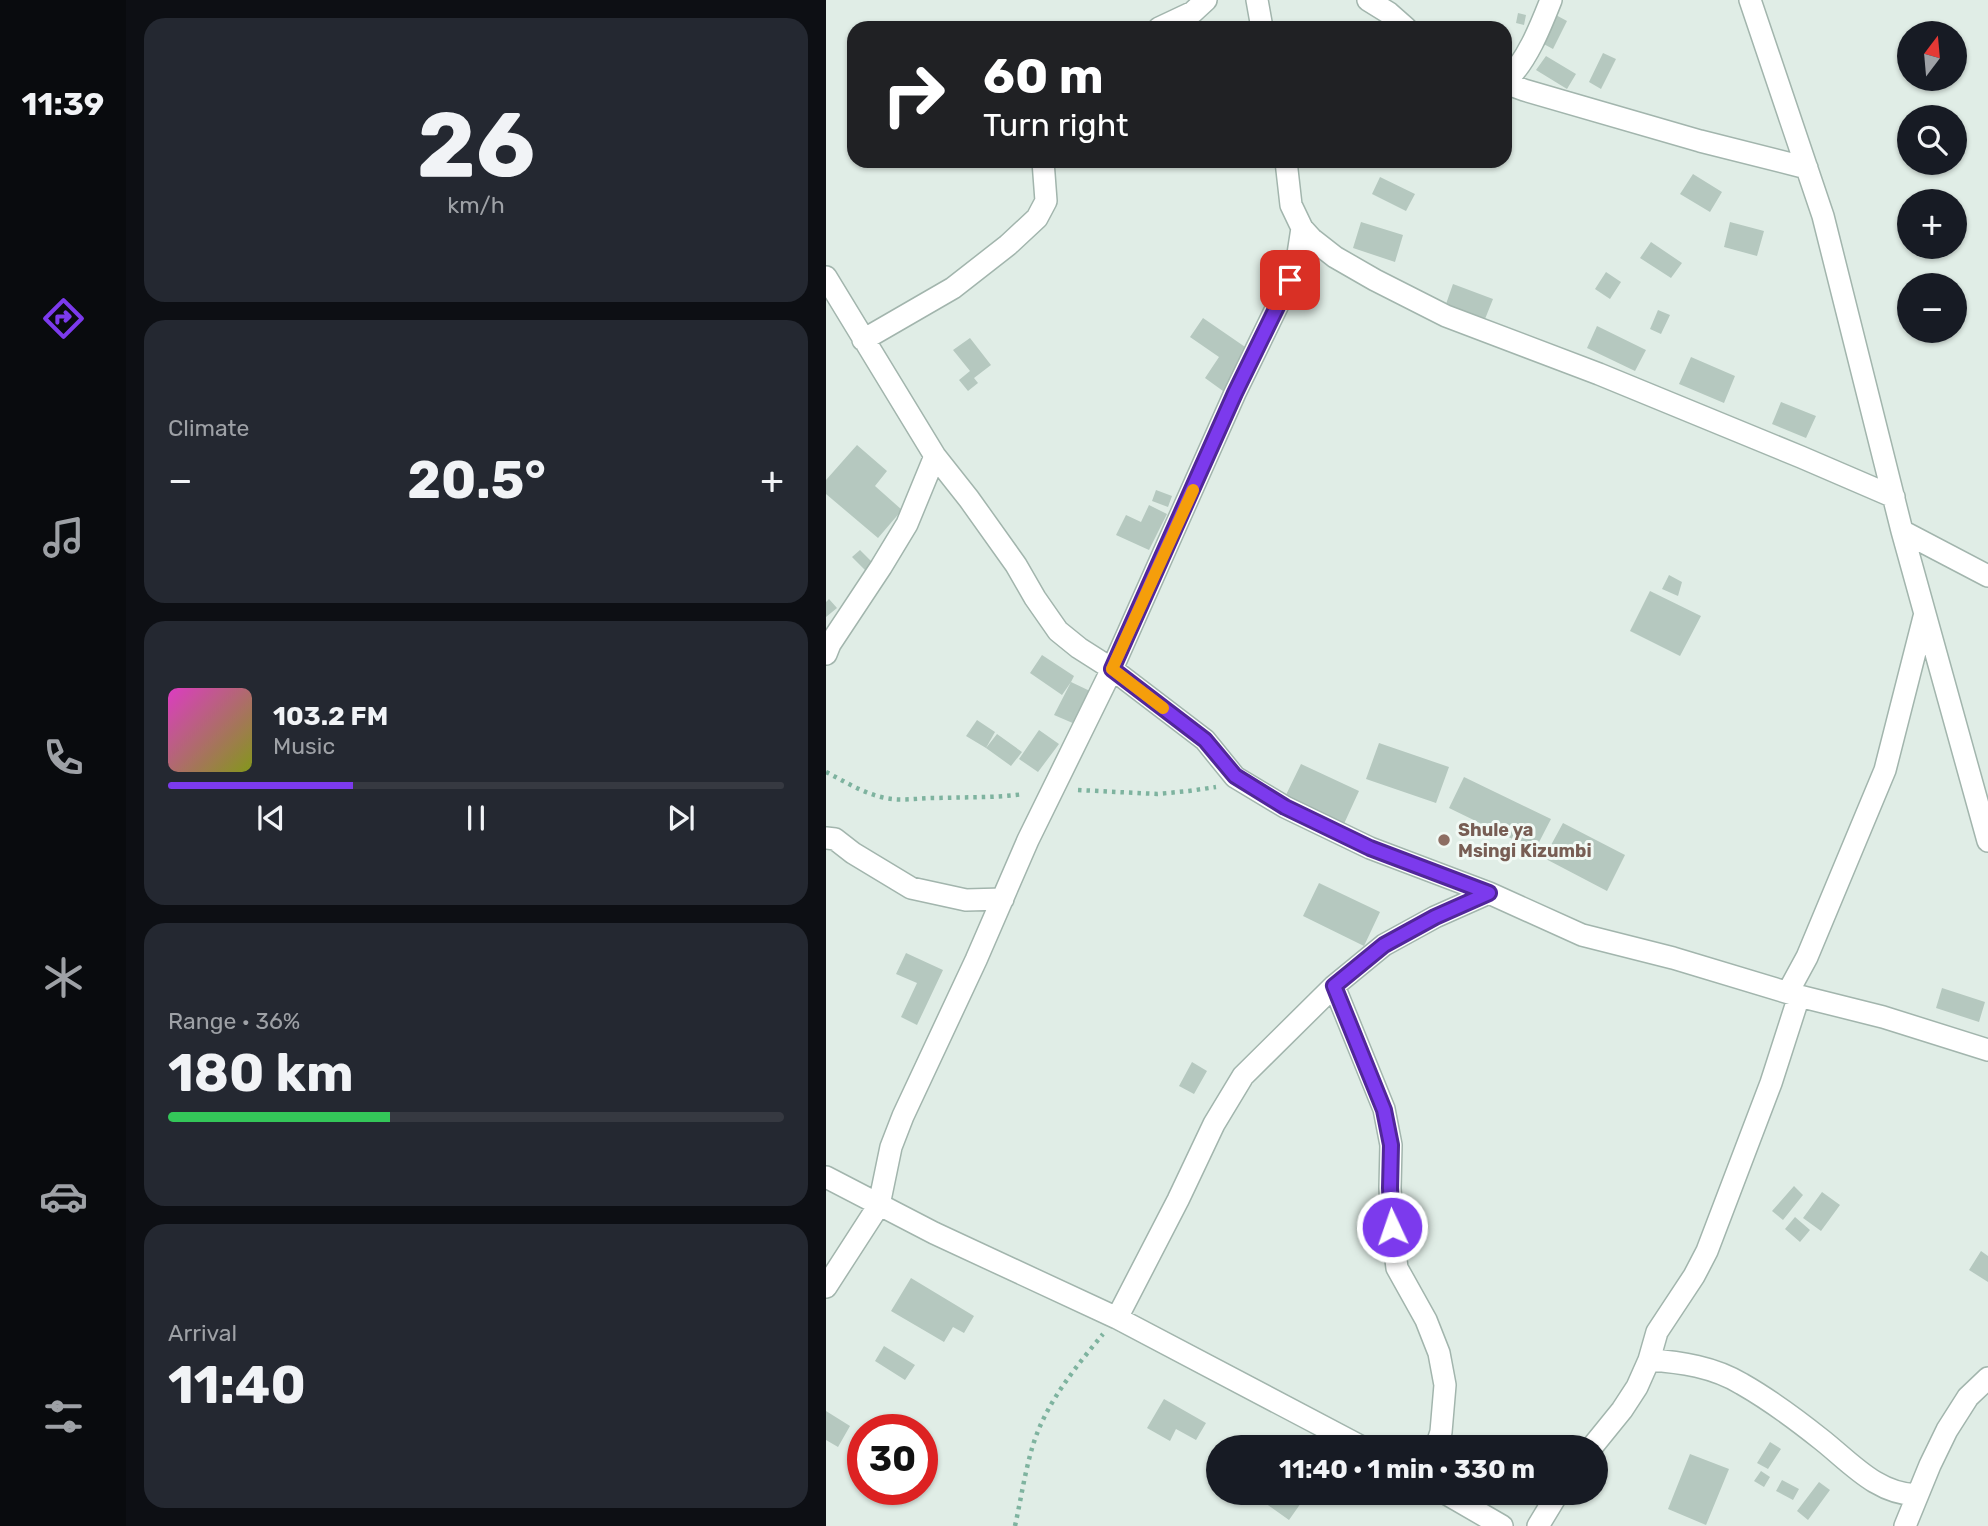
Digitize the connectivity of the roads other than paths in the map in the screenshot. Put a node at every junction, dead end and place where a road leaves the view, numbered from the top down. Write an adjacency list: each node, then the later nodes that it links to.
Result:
1 (1206, 0): 6 (street)
2 (1257, 0): 7 (street)
3 (1368, 0): 8 (street)
4 (1551, 0): 9 (street)
5 (1749, 0): 13 (street)
6 (1174, 21)
7 (1261, 21)
8 (1398, 21)
9 (1512, 76)
10 (1512, 85): 13 (street)
11 (1044, 168): 16 (street)
12 (1287, 168): 14 (street)
13 (1807, 168): 18 (street)
14 (1302, 228): 18 (street); 23 (street)
15 (826, 276): 16 (street)
16 (863, 340): 17 (street)
17 (935, 456): 22 (street); 23 (street)
18 (1894, 497): 19 (street)
19 (1902, 531): 20 (street); 21 (street)
20 (1988, 576)
21 (1925, 615): 25 (street); 29 (street)
22 (826, 654)
23 (1112, 669): 26 (street); 27 (street)
24 (826, 838): 27 (street)
25 (1988, 841)
26 (1489, 893): 28 (street); 29 (street)
27 (1003, 899): 32 (street)
28 (1334, 986): 34 (street); 38 (street)
29 (1793, 994): 30 (street); 35 (street)
30 (1988, 1050)
31 (826, 1177): 32 (street)
32 (879, 1205): 33 (street); 34 (street)
33 (826, 1287)
34 (1117, 1318): 37 (street)
35 (1649, 1360): 39 (street); 40 (street)
36 (1988, 1378): 40 (street)
37 (1339, 1435)
38 (1440, 1435)
39 (1602, 1435)
40 (1917, 1495): 45 (street)
41 (1466, 1505): 43 (street)
42 (1551, 1505): 44 (street)
43 (1502, 1526)
44 (1538, 1526)
45 (1905, 1526)

